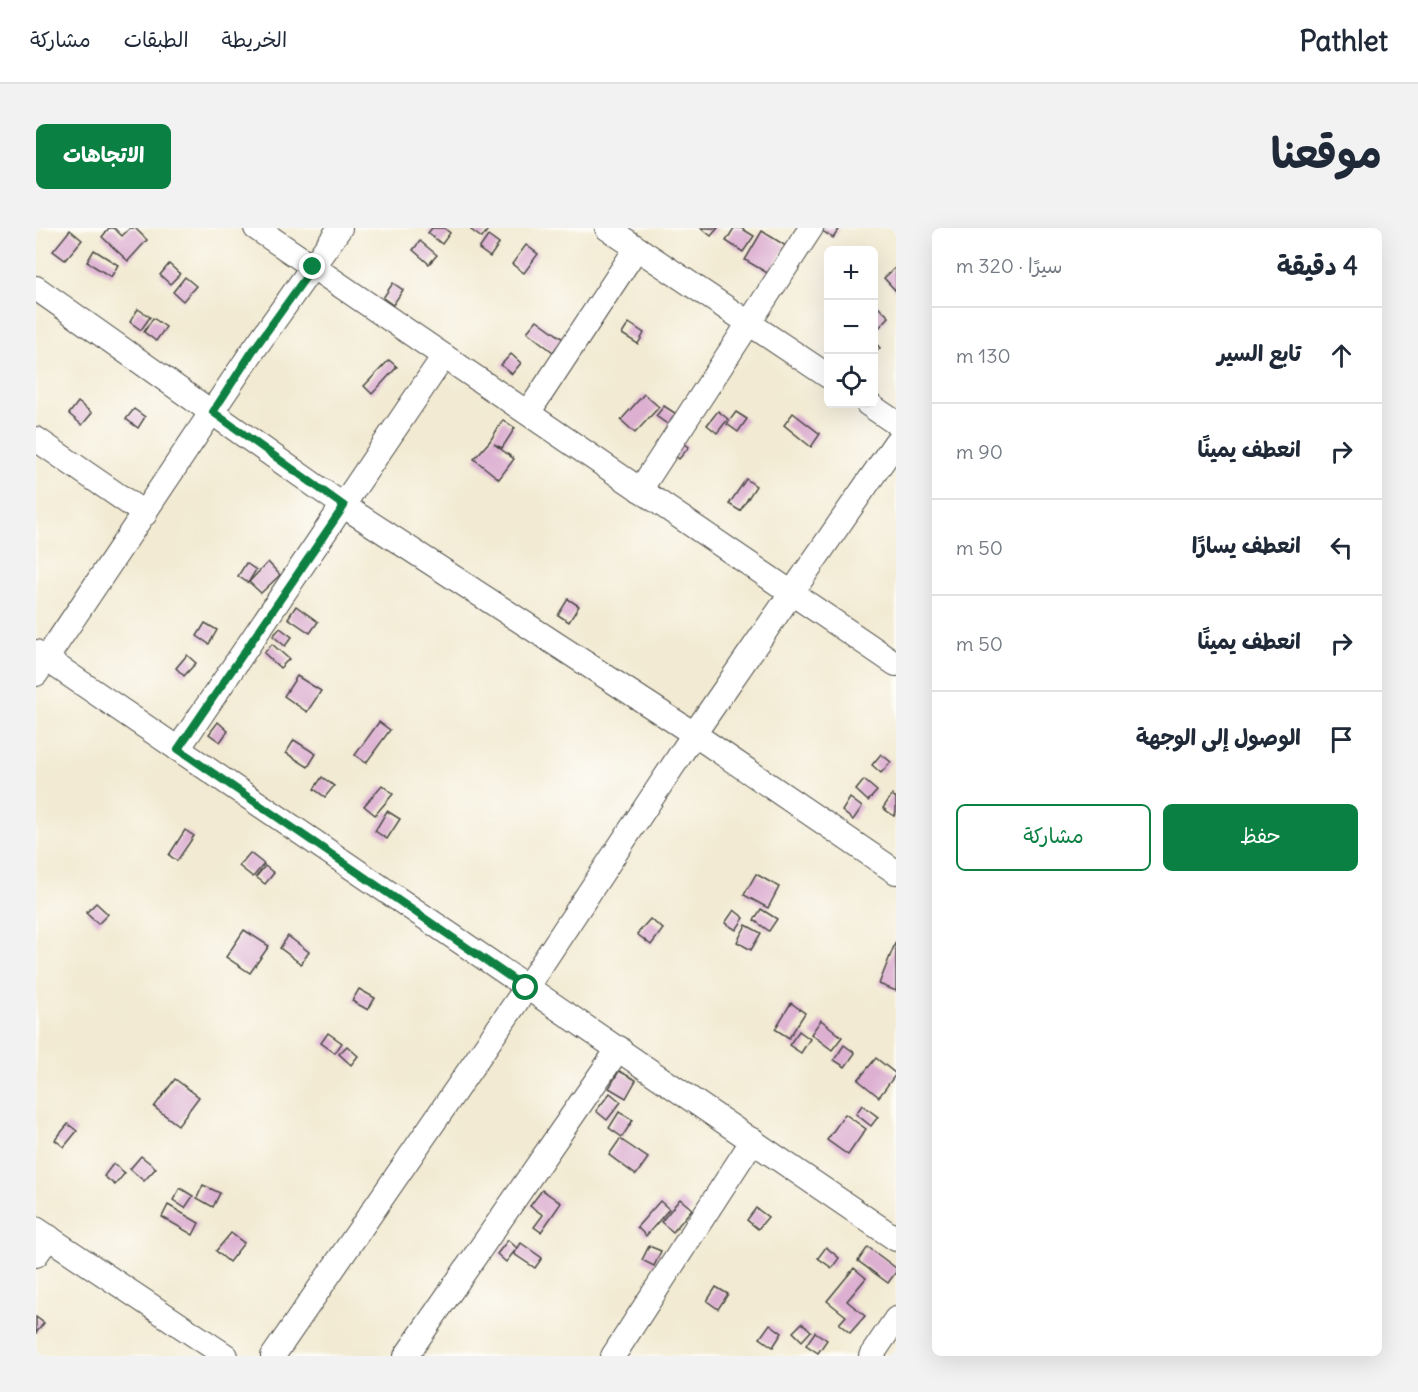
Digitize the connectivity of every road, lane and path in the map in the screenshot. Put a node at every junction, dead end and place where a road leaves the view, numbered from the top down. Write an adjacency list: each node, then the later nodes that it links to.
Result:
1 (256, 228): 6 (street)
2 (340, 228): 6 (street)
3 (607, 228): 5 (street)
4 (811, 228): 8 (street)
5 (636, 249): 8 (street); 13 (street)
6 (313, 267): 9 (street); 12 (street)
7 (36, 288): 12 (street)
8 (750, 322): 10 (street); 17 (street)
9 (444, 356): 13 (street); 18 (street)
10 (824, 373)
11 (874, 408): 14 (street)
12 (213, 412): 18 (street); 19 (street)
13 (528, 413): 17 (street)
14 (896, 423)
15 (36, 439): 19 (street)
16 (896, 442): 20 (street)
17 (640, 490): 20 (street)
18 (344, 506): 23 (street); 24 (street)
19 (145, 514): 21 (street)
20 (791, 593): 22 (street); 23 (street)
21 (39, 662): 24 (street)
22 (896, 664)
23 (694, 734): 25 (street); 26 (street)
24 (178, 749): 26 (street)
25 (896, 872)
26 (526, 988): 27 (street); 33 (street)
27 (619, 1048): 28 (street); 34 (street)
28 (753, 1140): 29 (street); 35 (street)
29 (896, 1239)
30 (40, 1240): 32 (street)
31 (896, 1319): 36 (street)
32 (226, 1356)
33 (273, 1356)
34 (406, 1356)
35 (613, 1356)
36 (871, 1356)

